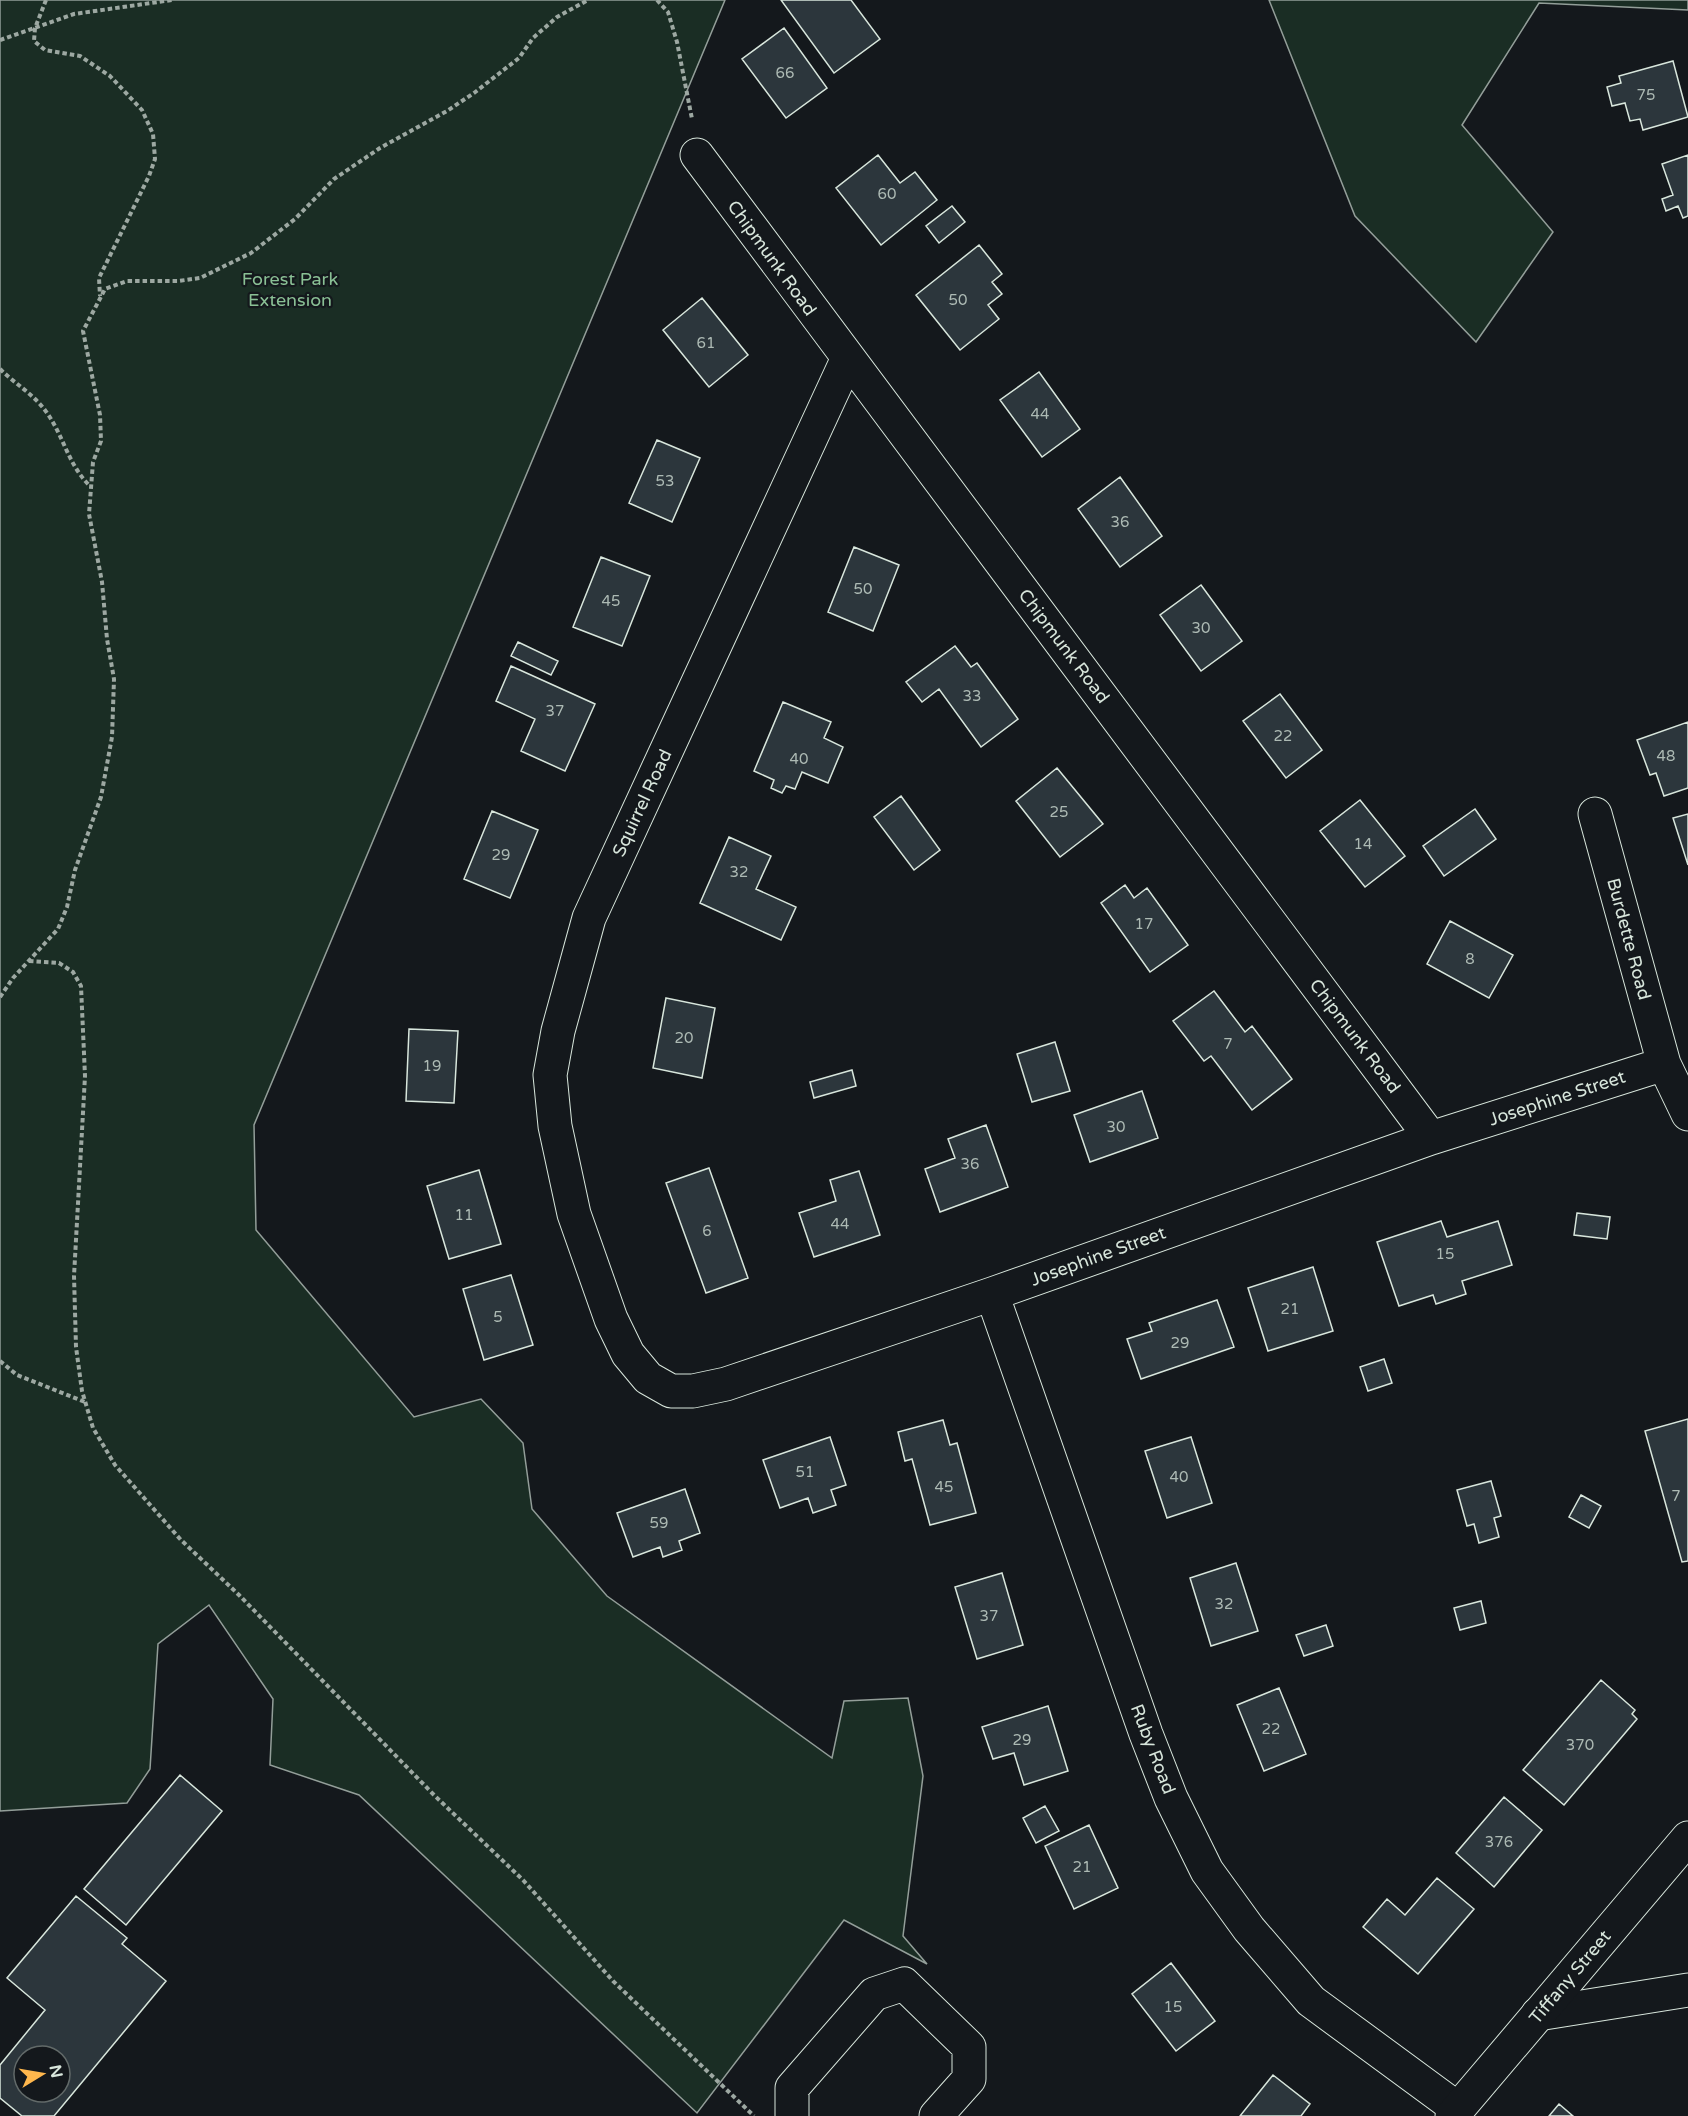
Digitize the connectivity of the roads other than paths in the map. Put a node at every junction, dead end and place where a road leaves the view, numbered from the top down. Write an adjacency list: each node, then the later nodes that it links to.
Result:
1 (697, 155): 2 (street, Chipmunk Road)
2 (847, 360): 6 (street, Chipmunk Road); 7 (street, Squirrel Road)
3 (1595, 814): 4 (street, Burdette Road)
4 (1664, 1064): 5 (street, Burdette Road); 6 (street, Josephine Street)
5 (1688, 1114)
6 (1431, 1138): 8 (street, Josephine Street)
7 (594, 1270): 8 (street, Josephine Street)
8 (992, 1294): 12 (street, Ruby Road)
9 (1688, 1838): 11 (street, Tiffany Street)
10 (1688, 1990): 11 (street)
11 (1538, 2014): 12 (street, Tiffany Street)
12 (1455, 2113)
13 (792, 2116): 14 (street)
14 (936, 2116)

